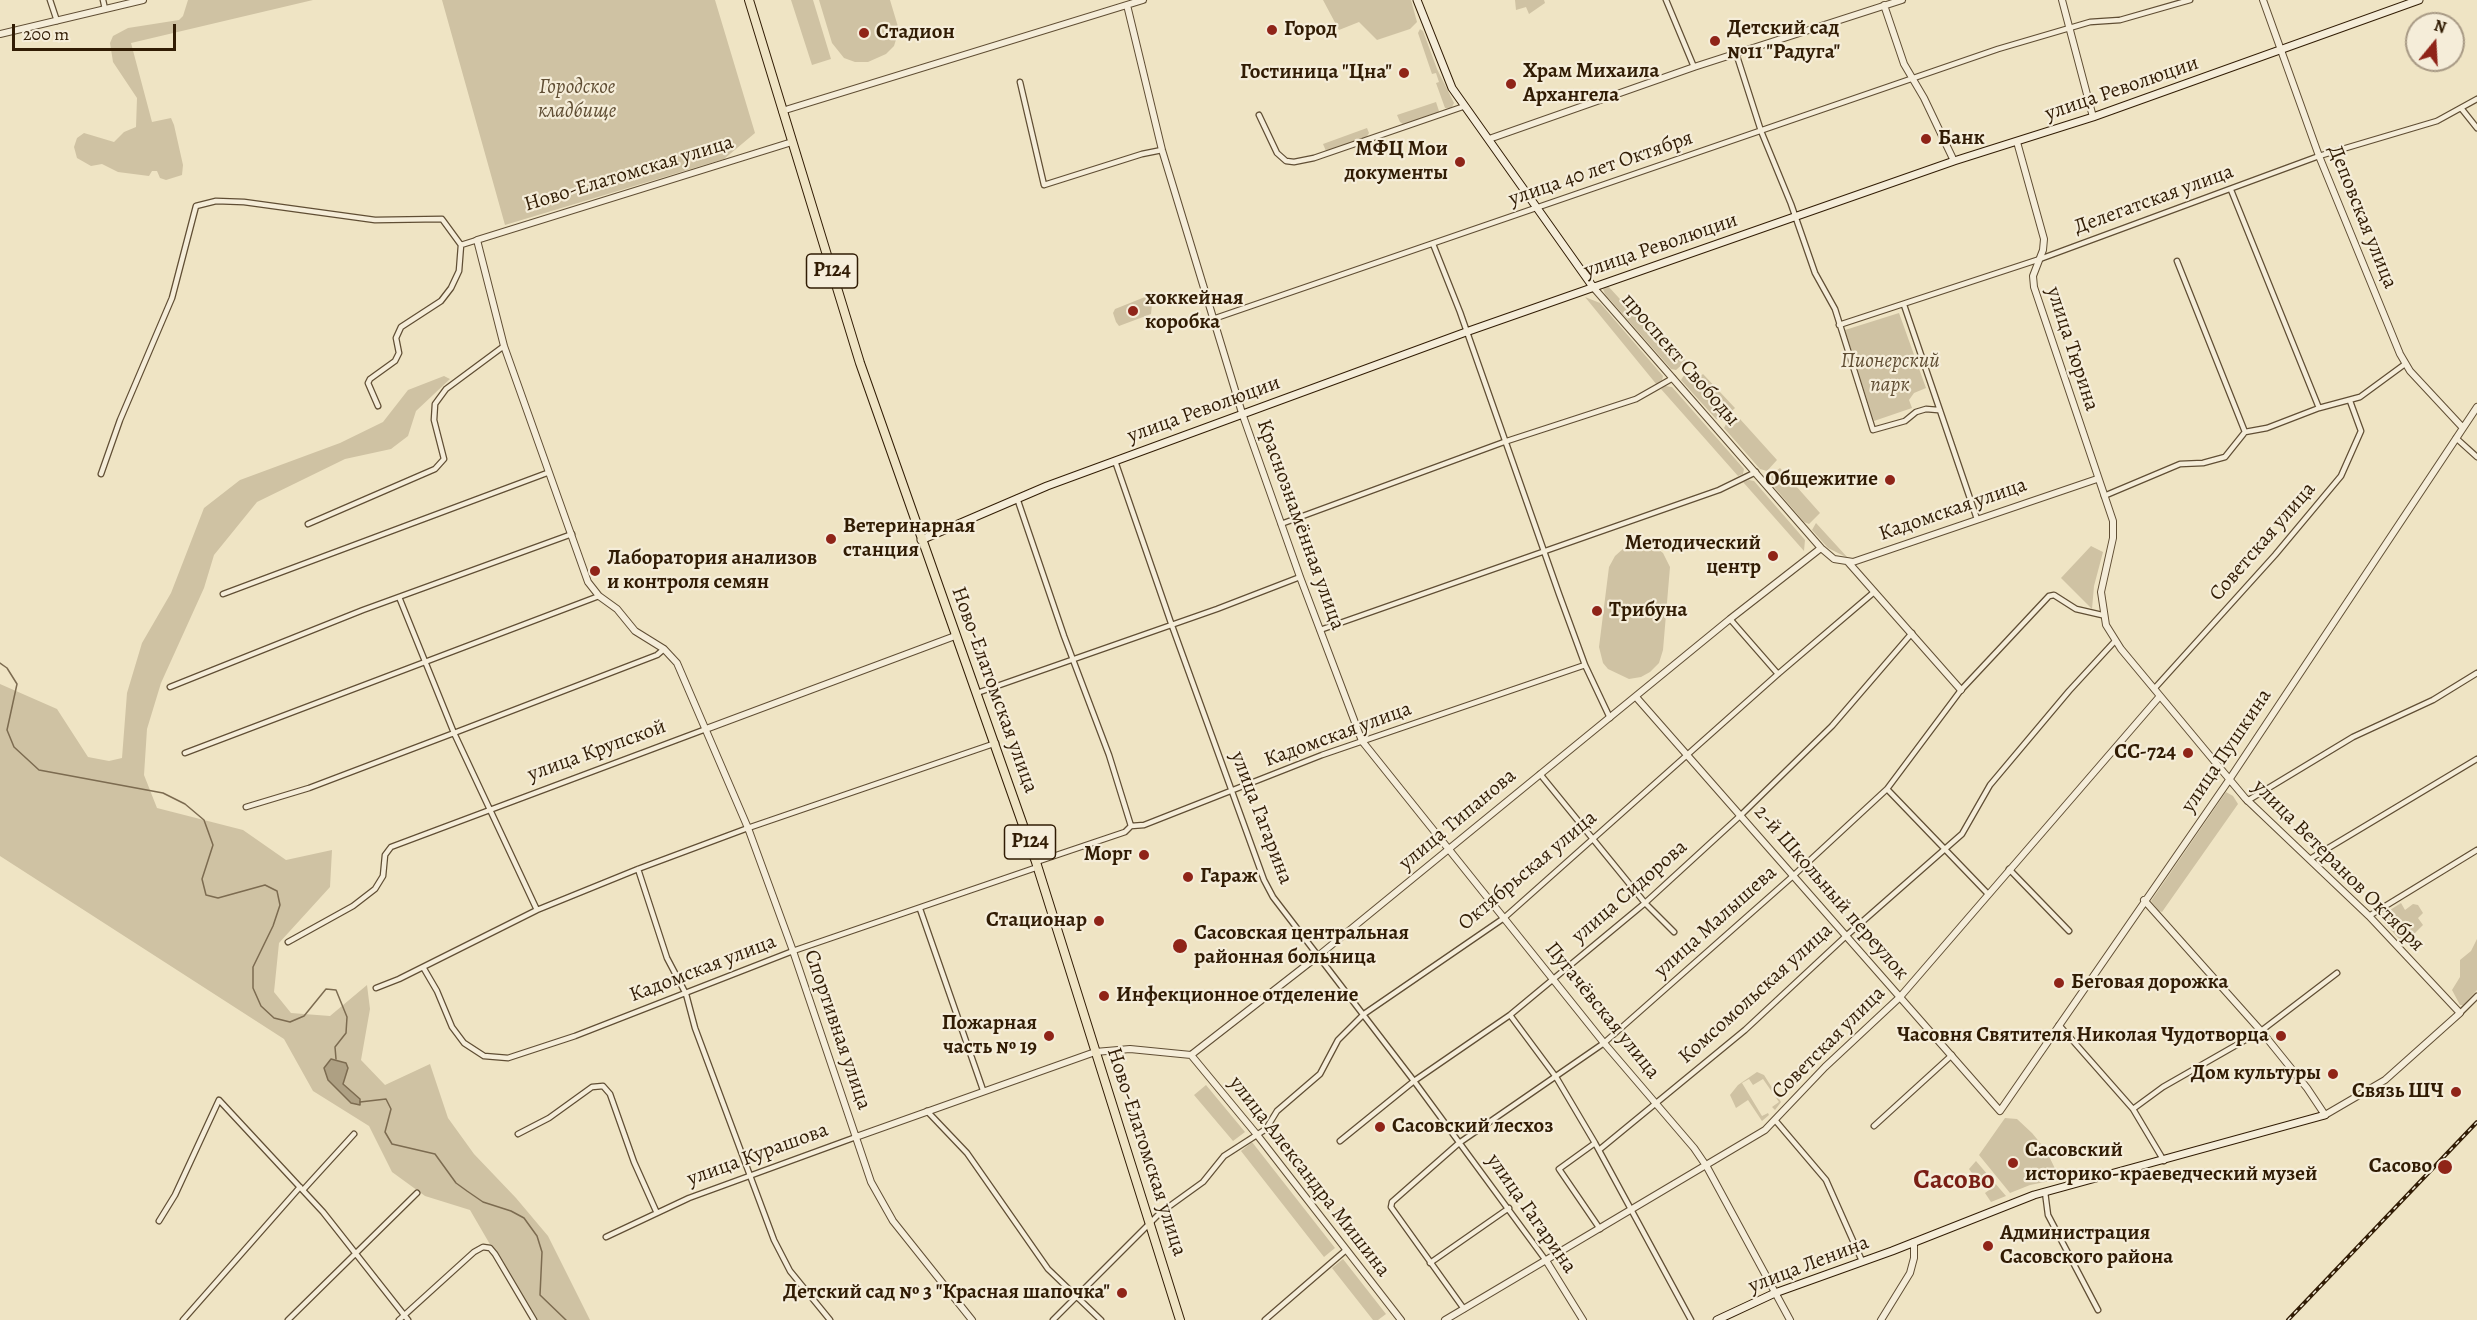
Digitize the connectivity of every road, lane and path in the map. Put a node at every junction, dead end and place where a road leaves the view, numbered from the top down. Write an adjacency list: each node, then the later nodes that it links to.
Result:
1 (50, 0): 16 (street)
2 (102, 0): 15 (street)
3 (143, 0): 15 (street)
4 (749, 0): 27 (main road, Ново-Елатомская улица / Р124)
5 (1143, 0): 13 (street)
6 (1417, 0): 25 (main road, проспект Свободы)
7 (1666, 0): 21 (street)
8 (1902, 0): 14 (street)
9 (2062, 0): 17 (street)
10 (2190, 0): 17 (street, улица 40 лет Октября)
11 (2263, 0): 19 (street, Деповская улица)
12 (2419, 0): 19 (main road, улица Революции)
13 (1127, 5): 27 (street); 35 (street, Краснознамённая улица)
14 (1884, 5): 20 (street); 22 (street)
15 (105, 9): 16 (street)
16 (57, 21): 18 (street)
17 (2070, 27): 22 (street, улица 40 лет Октября); 29 (street)
18 (0, 34)
19 (2281, 51): 29 (main road, улица Революции); 36 (street, Деповская улица)
20 (1736, 53): 21 (street); 31 (street)
21 (1694, 67): 32 (street)
22 (1911, 77): 31 (street, улица 40 лет Октября); 37 (street)
23 (1020, 82): 35 (street)
24 (2477, 99): 26 (street, Делегатская улица)
25 (1464, 106): 28 (street); 32 (main road, проспект Свободы)
26 (2461, 108): 30 (street); 36 (street, Делегатская улица)
27 (782, 111): 33 (main road, Ново-Елатомская улица / Р124)
28 (1259, 115)
29 (2093, 117): 34 (main road, улица Революции)
30 (2477, 128)
31 (1761, 131): 39 (street, улица 40 лет Октября); 40 (street)
32 (1489, 139): 39 (main road, проспект Свободы)
33 (792, 142): 41 (street, Ново-Елатомская улица); 76 (main road, Ново-Елатомская улица / Р124)
34 (2017, 142): 37 (main road, улица Революции); 44 (street, улица Тюрина)
35 (1162, 150): 48 (street, Краснознамённая улица)
36 (2319, 156): 38 (street, Делегатская улица); 52 (street, Деповская улица)
37 (1954, 161): 40 (main road, улица Революции)
38 (2231, 190): 44 (street, Делегатская улица); 57 (street)
39 (1538, 208): 42 (street, улица 40 лет Октября); 46 (main road, проспект Свободы)
40 (1796, 216): 46 (main road, улица Революции); 49 (street)
41 (477, 240): 43 (street); 51 (street)
42 (1432, 244): 48 (street, улица 40 лет Октября); 50 (street)
43 (460, 245): 55 (street); 68 (street)
44 (2040, 259): 47 (street, Делегатская улица); 69 (street, улица Тюрина)
45 (2177, 261): 61 (street)
46 (1593, 287): 50 (main road, улица Революции); 53 (street, проспект Свободы)
47 (1904, 305): 49 (street, Делегатская улица); 58 (street)
48 (1214, 319): 59 (street, Краснознамённая улица)
49 (1839, 325): 58 (street)
50 (1466, 332): 59 (main road, улица Революции); 63 (street)
51 (504, 346): 67 (street); 73 (street)
52 (2405, 364): 54 (street); 60 (street, Деповская улица)
53 (1673, 378): 63 (street); 66 (street, проспект Свободы)
54 (2350, 401): 57 (street); 99 (street, Советская улица)
55 (378, 406)
56 (2477, 407): 60 (street, улица Пушкина)
57 (2319, 408): 61 (street)
58 (1938, 410): 72 (street)
59 (1242, 413): 65 (main road, улица Революции); 74 (street, Краснознамённая улица)
60 (2463, 428): 62 (street, улица Пушкина)
61 (2245, 432): 70 (street)
62 (2456, 438): 64 (street); 113 (street, улица Пушкина)
63 (1504, 442): 74 (street); 78 (street)
64 (2477, 457)
65 (1115, 461): 71 (main road, улица Революции); 87 (street, улица Гагарина)
66 (1756, 472): 77 (street, проспект Свободы); 78 (street)
67 (547, 473): 75 (street); 82 (street)
68 (101, 474)
69 (2097, 479): 70 (street, улица Тюрина); 72 (street, Кадомская улица)
70 (2104, 496): 85 (street, улица Тюрина)
71 (1017, 498): 76 (main road, улица Революции); 93 (street)
72 (1977, 519): 79 (street, Кадомская улица)
73 (308, 524)
74 (1281, 524): 80 (street, Краснознамённая улица)
75 (572, 534): 83 (street); 84 (street)
76 (921, 540): 90 (main road, Ново-Елатомская улица / Р124)
77 (1821, 548): 79 (street); 86 (street, улица Типанова)
78 (1543, 551): 88 (street); 95 (street)
79 (1848, 562): 81 (street)
80 (1300, 577): 87 (street); 88 (street, Краснознамённая улица)
81 (1873, 593): 89 (street); 97 (street, Октябрьская улица)
82 (223, 594)
83 (599, 596): 92 (street); 94 (street)
84 (399, 597): 94 (street); 98 (street)
85 (2102, 615): 91 (street, улица Ветеранов Октября); 100 (street, улица Малышева)
86 (1730, 619): 97 (street); 103 (street, улица Типанова)
87 (1171, 623): 93 (street); 115 (street, улица Гагарина)
88 (1320, 630): 107 (street, Краснознамённая улица)
89 (1912, 633): 100 (street); 119 (street, улица Сидорова)
90 (955, 636): 101 (main road, Ново-Елатомская улица / Р124); 105 (street, улица Крупской)
91 (2115, 641): 99 (street, улица Ветеранов Октября); 125 (street, Комсомольская улица)
92 (664, 650): 105 (street, Спортивная улица); 106 (street)
93 (1073, 659): 101 (street); 120 (street)
94 (426, 661): 106 (street); 109 (street)
95 (1585, 665): 104 (street); 107 (street, Кадомская улица)
96 (2477, 673): 116 (street)
97 (1778, 674): 110 (street, Октябрьская улица)
98 (170, 687)
99 (2154, 689): 102 (street, улица Ветеранов Октября)
100 (1961, 690): 114 (street, улица Малышева)
101 (977, 693): 108 (main road, Ново-Елатомская улица / Р124)
102 (2160, 696): 113 (street, улица Ветеранов Октября); 129 (street, Советская улица)
103 (1636, 697): 104 (street, улица Типанова); 110 (street, 2-й Школьный переулок)
104 (1610, 718): 112 (street, улица Типанова)
105 (706, 729): 118 (street, улица Крупской); 121 (street, Спортивная улица)
106 (454, 733): 117 (street); 118 (street)
107 (1362, 741): 115 (street, Кадомская улица); 123 (street, Пугачёвская улица)
108 (996, 743): 121 (street); 127 (main road, Ново-Елатомская улица / Р124)
109 (185, 753)
110 (1687, 755): 119 (street, 2-й Школьный переулок); 122 (street, Октябрьская улица)
111 (2477, 759): 126 (street)
112 (1540, 774): 122 (street); 123 (street, улица Типанова)
113 (2229, 780): 116 (street, улица Ветеранов Октября); 132 (street, улица Пушкина)
114 (1887, 789): 125 (street); 130 (street, улица Малышева)
115 (1232, 792): 120 (street, Кадомская улица); 143 (street, улица Гагарина)
116 (2247, 801): 126 (street, улица Ветеранов Октября)
117 (246, 807)
118 (490, 808): 135 (street); 141 (street, улица Крупской)
119 (1741, 815): 130 (street, 2-й Школьный переулок); 133 (street, улица Сидорова)
120 (1131, 826): 127 (street, Кадомская улица)
121 (748, 828): 128 (street); 142 (street, Спортивная улица)
122 (1593, 839): 133 (street); 137 (street, Октябрьская улица)
123 (1448, 850): 137 (street, Пугачёвская улица); 143 (street, улица Типанова)
124 (2477, 850): 136 (street)
125 (1945, 851): 131 (street); 140 (street, Комсомольская улица)
126 (2310, 859): 136 (street, улица Ветеранов Октября)
127 (1037, 864): 134 (street, Кадомская улица); 157 (main road, Ново-Елатомская улица / Р124)
128 (638, 869): 135 (street); 148 (street)
129 (2009, 869): 131 (street, Советская улица); 138 (street)
130 (1793, 876): 140 (street, 2-й Школьный переулок); 156 (street, улица Малышева)
131 (1988, 894): 150 (street, Советская улица)
132 (2144, 900): 154 (street, улица Пушкина); 155 (street)
133 (1645, 903): 139 (street); 146 (street, улица Сидорова)
134 (920, 909): 142 (street, Кадомская улица); 162 (street)
135 (537, 910): 144 (street)
136 (2369, 916): 151 (street, улица Ветеранов Октября)
137 (1504, 918): 146 (street, Пугачёвская улица); 152 (street, Октябрьская улица)
138 (2069, 931)
139 (1674, 932)
140 (1846, 936): 150 (street, 2-й Школьный переулок); 163 (street, Комсомольская улица)
141 (288, 942)
142 (793, 951): 148 (street, Кадомская улица); 173 (street, Спортивная улица)
143 (1318, 956): 152 (street, улица Гагарина); 158 (street, улица Типанова)
144 (423, 968): 147 (street); 148 (street, Кадомская улица)
145 (2337, 973): 155 (street)
146 (1555, 980): 153 (street, улица Сидорова); 156 (street, Пугачёвская улица)
147 (376, 988)
148 (686, 994): 180 (street)
149 (2477, 996): 151 (street)
150 (1900, 997): 159 (street, 2-й Школьный переулок); 168 (street, Советская улица)
151 (2460, 1013): 167 (street)
152 (1364, 1014): 161 (street, улица Гагарина); 172 (street, Октябрьская улица)
153 (1510, 1015): 160 (street); 161 (street, улица Сидорова)
154 (2059, 1025): 164 (street); 166 (street, улица Пушкина)
155 (2262, 1031): 164 (street); 167 (street)
156 (1604, 1043): 160 (street, улица Малышева); 163 (street, Пугачёвская улица)
157 (1095, 1052): 158 (street); 162 (street, улица Курашова); 188 (main road, Ново-Елатомская улица / Р124)
158 (1191, 1055): 172 (street, улица Александра Мишина)
159 (1952, 1055): 166 (street, 2-й Школьный переулок); 169 (street)
160 (1556, 1077): 175 (street, улица Малышева); 176 (street)
161 (1414, 1082): 174 (street, улица Сидорова); 175 (street, улица Гагарина)
162 (983, 1090): 165 (street, улица Курашова)
163 (1656, 1103): 177 (street, Комсомольская улица); 179 (street, Пугачёвская улица)
164 (2133, 1109): 178 (street)
165 (927, 1111): 173 (street, улица Курашова); 198 (street)
166 (2000, 1111)
167 (2325, 1115): 178 (main road, улица Ленина)
168 (1775, 1120): 179 (street, Советская улица); 194 (street)
169 (1874, 1126)
170 (354, 1134): 181 (street)
171 (518, 1134): 186 (street)
172 (1258, 1136): 188 (street, Октябрьская улица); 192 (street, улица Александра Мишина)
173 (856, 1137): 180 (street, улица Курашова); 208 (street, Спортивная улица)
174 (1341, 1142)
175 (1460, 1143): 184 (street, улица Гагарина); 196 (street, улица Малышева)
176 (1595, 1143): 177 (street); 189 (street)
177 (1599, 1150): 185 (street)
178 (2164, 1161): 182 (main road, улица Ленина)
179 (1707, 1167): 185 (street, Советская улица); 197 (street, Пугачёвская улица)
180 (750, 1174): 186 (street, улица Курашова); 207 (street)
181 (302, 1189): 187 (street); 193 (street); 202 (street)
182 (2045, 1192): 191 (main road, улица Ленина); 200 (street)
183 (417, 1193): 193 (street)
184 (1509, 1208): 195 (street, улица Гагарина); 196 (street)
185 (1633, 1210): 189 (street, Советская улица); 216 (street)
186 (656, 1211): 190 (street, улица Курашова)
187 (159, 1221)
188 (1150, 1223): 198 (street, Октябрьская улица); 211 (main road, Ново-Елатомская улица / Р124)
189 (1600, 1230): 195 (street, Советская улица)
190 (606, 1237)
191 (1914, 1242): 194 (main road, улица Ленина); 219 (street)
192 (1346, 1250): 212 (street); 213 (street, улица Александра Мишина)
193 (355, 1252): 201 (street); 203 (street)
194 (1862, 1261): 197 (main road, улица Ленина)
195 (1546, 1262): 199 (street, Советская улица); 215 (street, улица Гагарина)
196 (1430, 1263): 199 (street)
197 (1775, 1293): 217 (main road, улица Ленина); 218 (street, Пугачёвская улица)
198 (1076, 1297): 209 (street, Октябрьская улица); 210 (street)
199 (1464, 1309): 214 (street, Советская улица)
200 (2098, 1310)
201 (404, 1315): 204 (street); 205 (street); 206 (street)
202 (183, 1320)
203 (288, 1320)
204 (399, 1320)
205 (408, 1320)
206 (534, 1320)
207 (830, 1320)
208 (972, 1320)
209 (1053, 1320)
210 (1101, 1320)
211 (1180, 1320)
212 (1265, 1320)
213 (1401, 1320)
214 (1445, 1320)
215 (1583, 1320)
216 (1691, 1320)
217 (1717, 1320)
218 (1790, 1320)
219 (1881, 1320)

